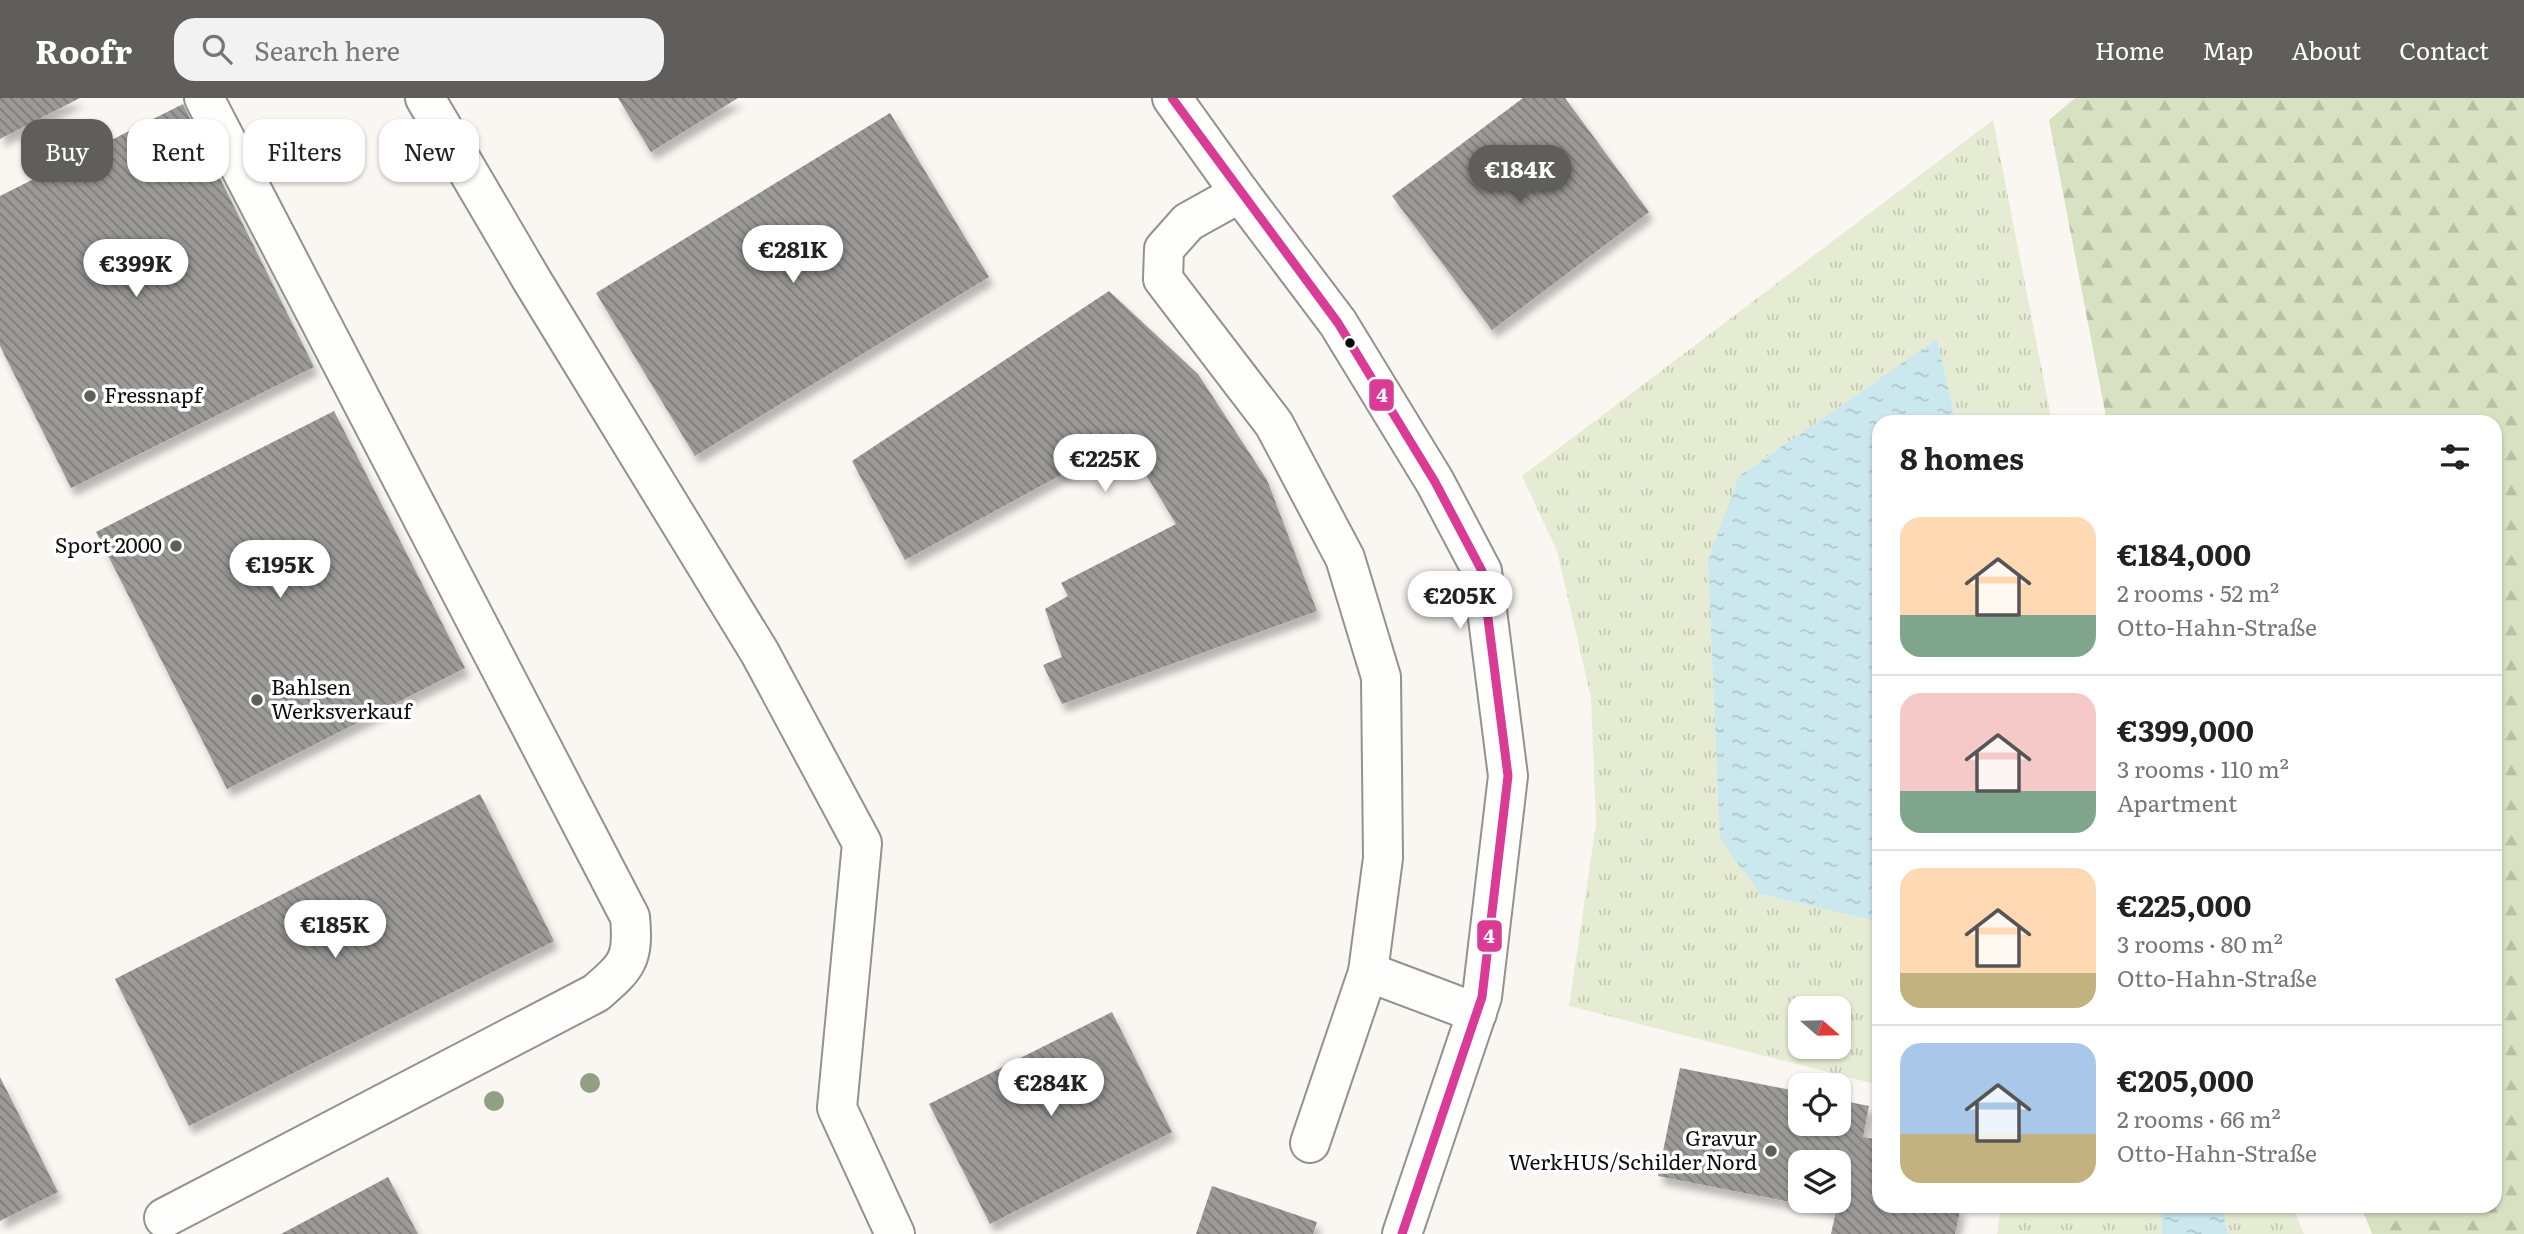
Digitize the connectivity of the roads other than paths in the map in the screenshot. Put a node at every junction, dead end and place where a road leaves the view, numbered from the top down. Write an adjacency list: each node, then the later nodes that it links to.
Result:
1 (204, 98): 8 (street)
2 (425, 98): 9 (street)
3 (1172, 98): 4 (street)
4 (1240, 192): 5 (street); 6 (street)
5 (1368, 972): 6 (street); 7 (street)
6 (1477, 1013): 10 (street)
7 (1310, 1143)
8 (164, 1218)
9 (895, 1234)
10 (1402, 1234)

